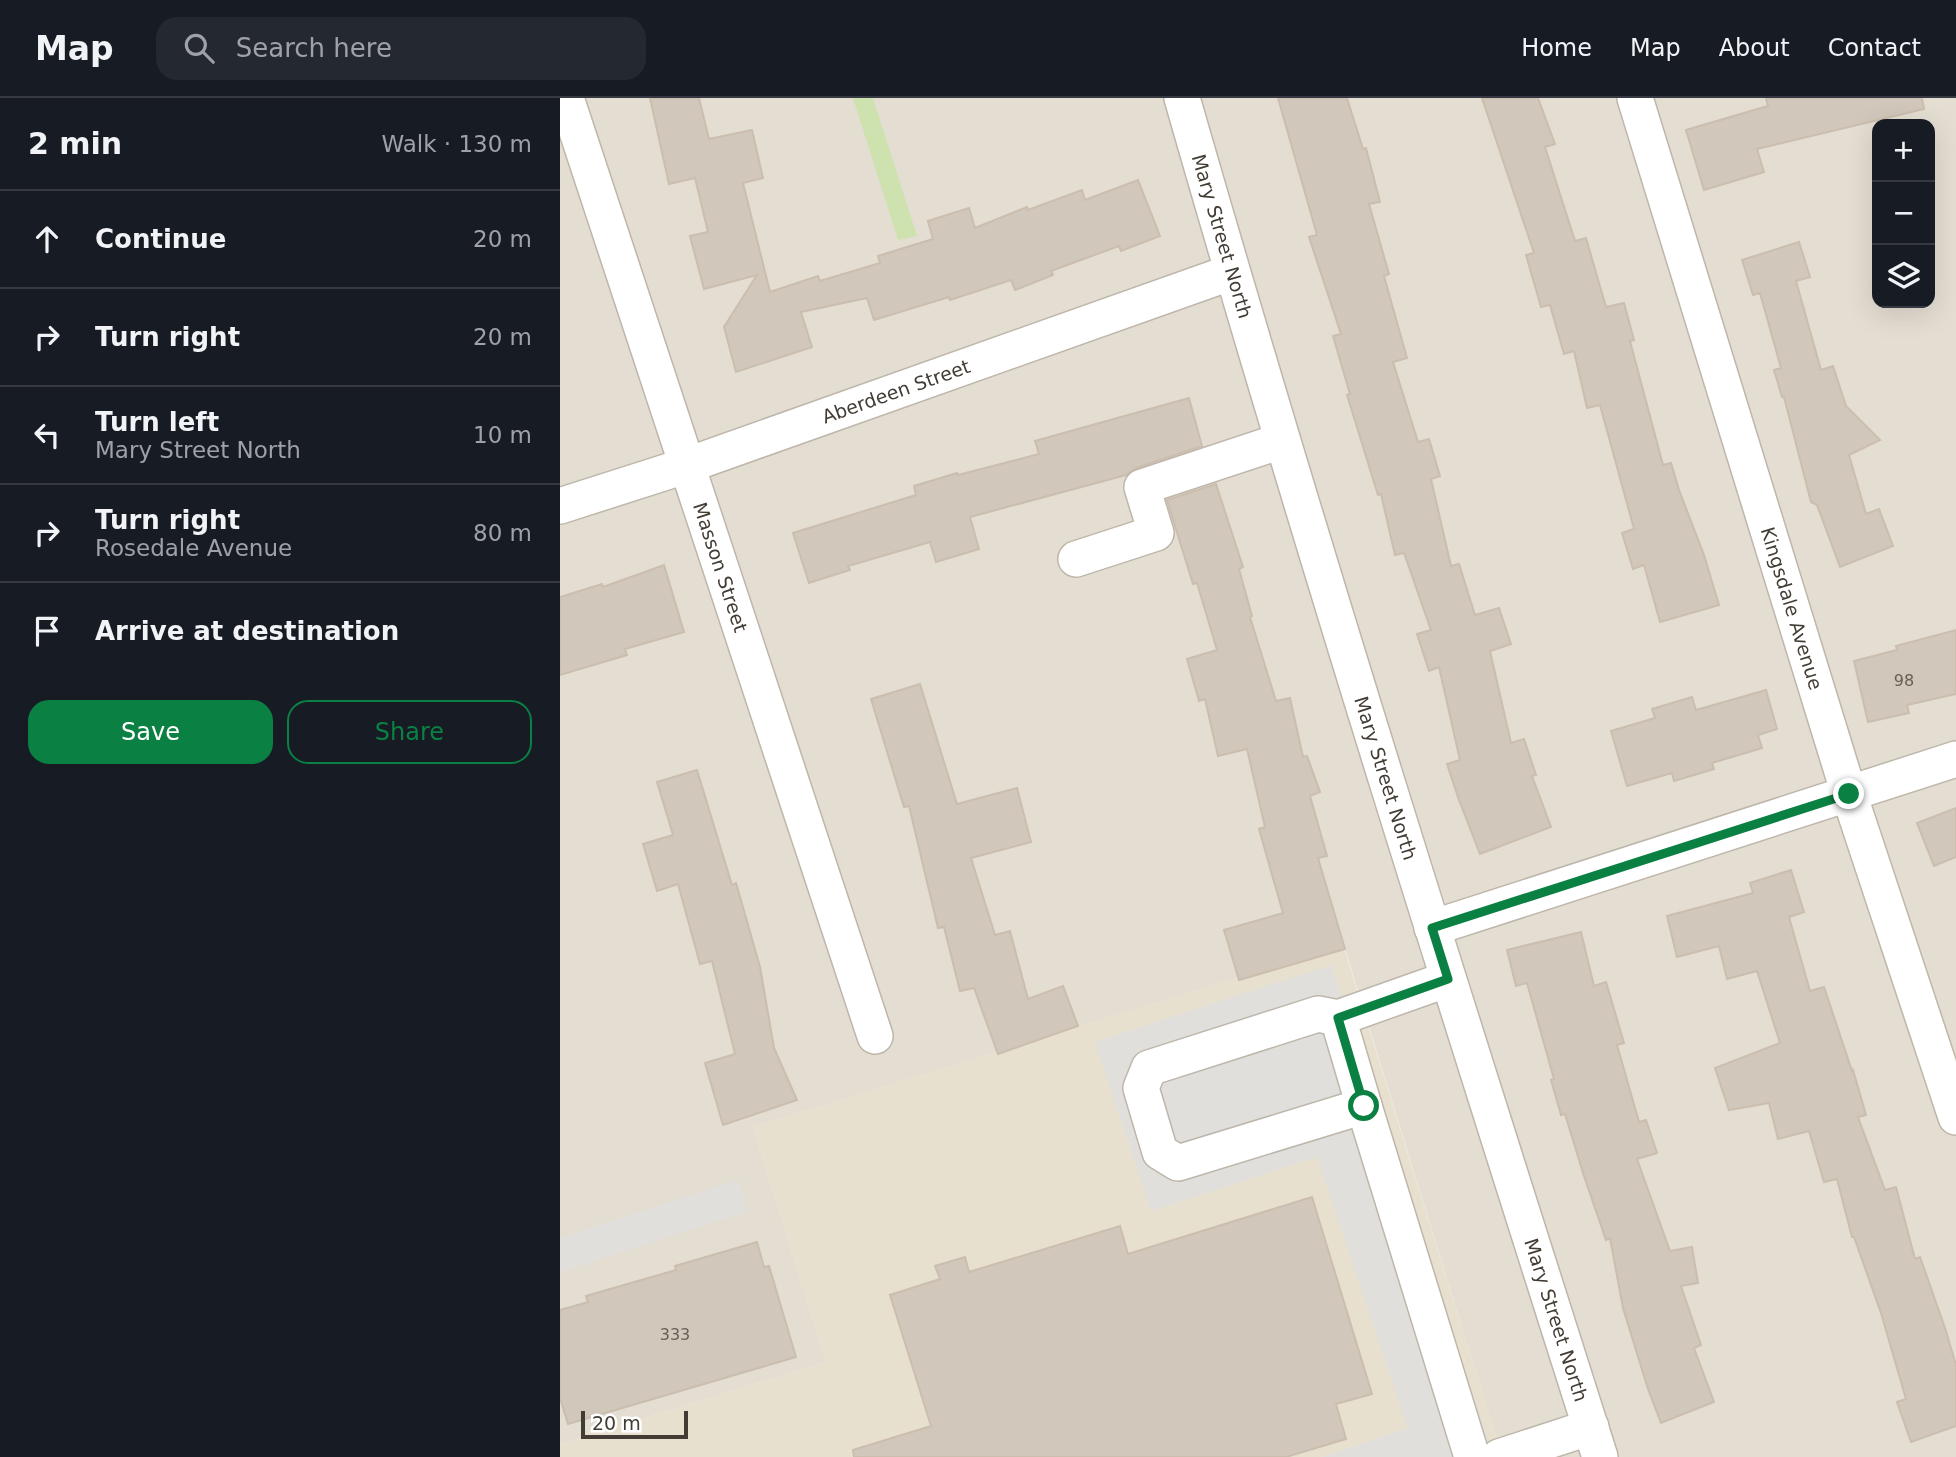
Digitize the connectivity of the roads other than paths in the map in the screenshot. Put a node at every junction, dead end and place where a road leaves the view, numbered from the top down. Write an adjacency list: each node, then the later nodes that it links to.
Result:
1 (566, 98): 6 (street, Masson Street)
2 (1181, 98): 4 (street, Mary Street North)
3 (1635, 98): 10 (street, Kingsdale Avenue)
4 (1232, 272): 5 (street, Mary Street North); 6 (street, Aberdeen Street)
5 (1281, 440): 8 (street); 11 (street, Mary Street North)
6 (688, 466): 7 (street, Aberdeen Street); 14 (street, Masson Street)
7 (560, 506)
8 (1076, 559)
9 (1956, 759): 10 (street)
10 (1849, 794): 11 (street); 16 (street, Kingsdale Avenue)
11 (1432, 928): 12 (street, Mary Street North)
12 (1448, 979): 13 (street); 17 (street, Mary Street North)
13 (1338, 1018): 15 (street); 15 (street)
14 (875, 1036)
15 (1364, 1106): 18 (street)
16 (1956, 1117)
17 (1595, 1442): 19 (street)
18 (1472, 1457)
19 (1499, 1457)

